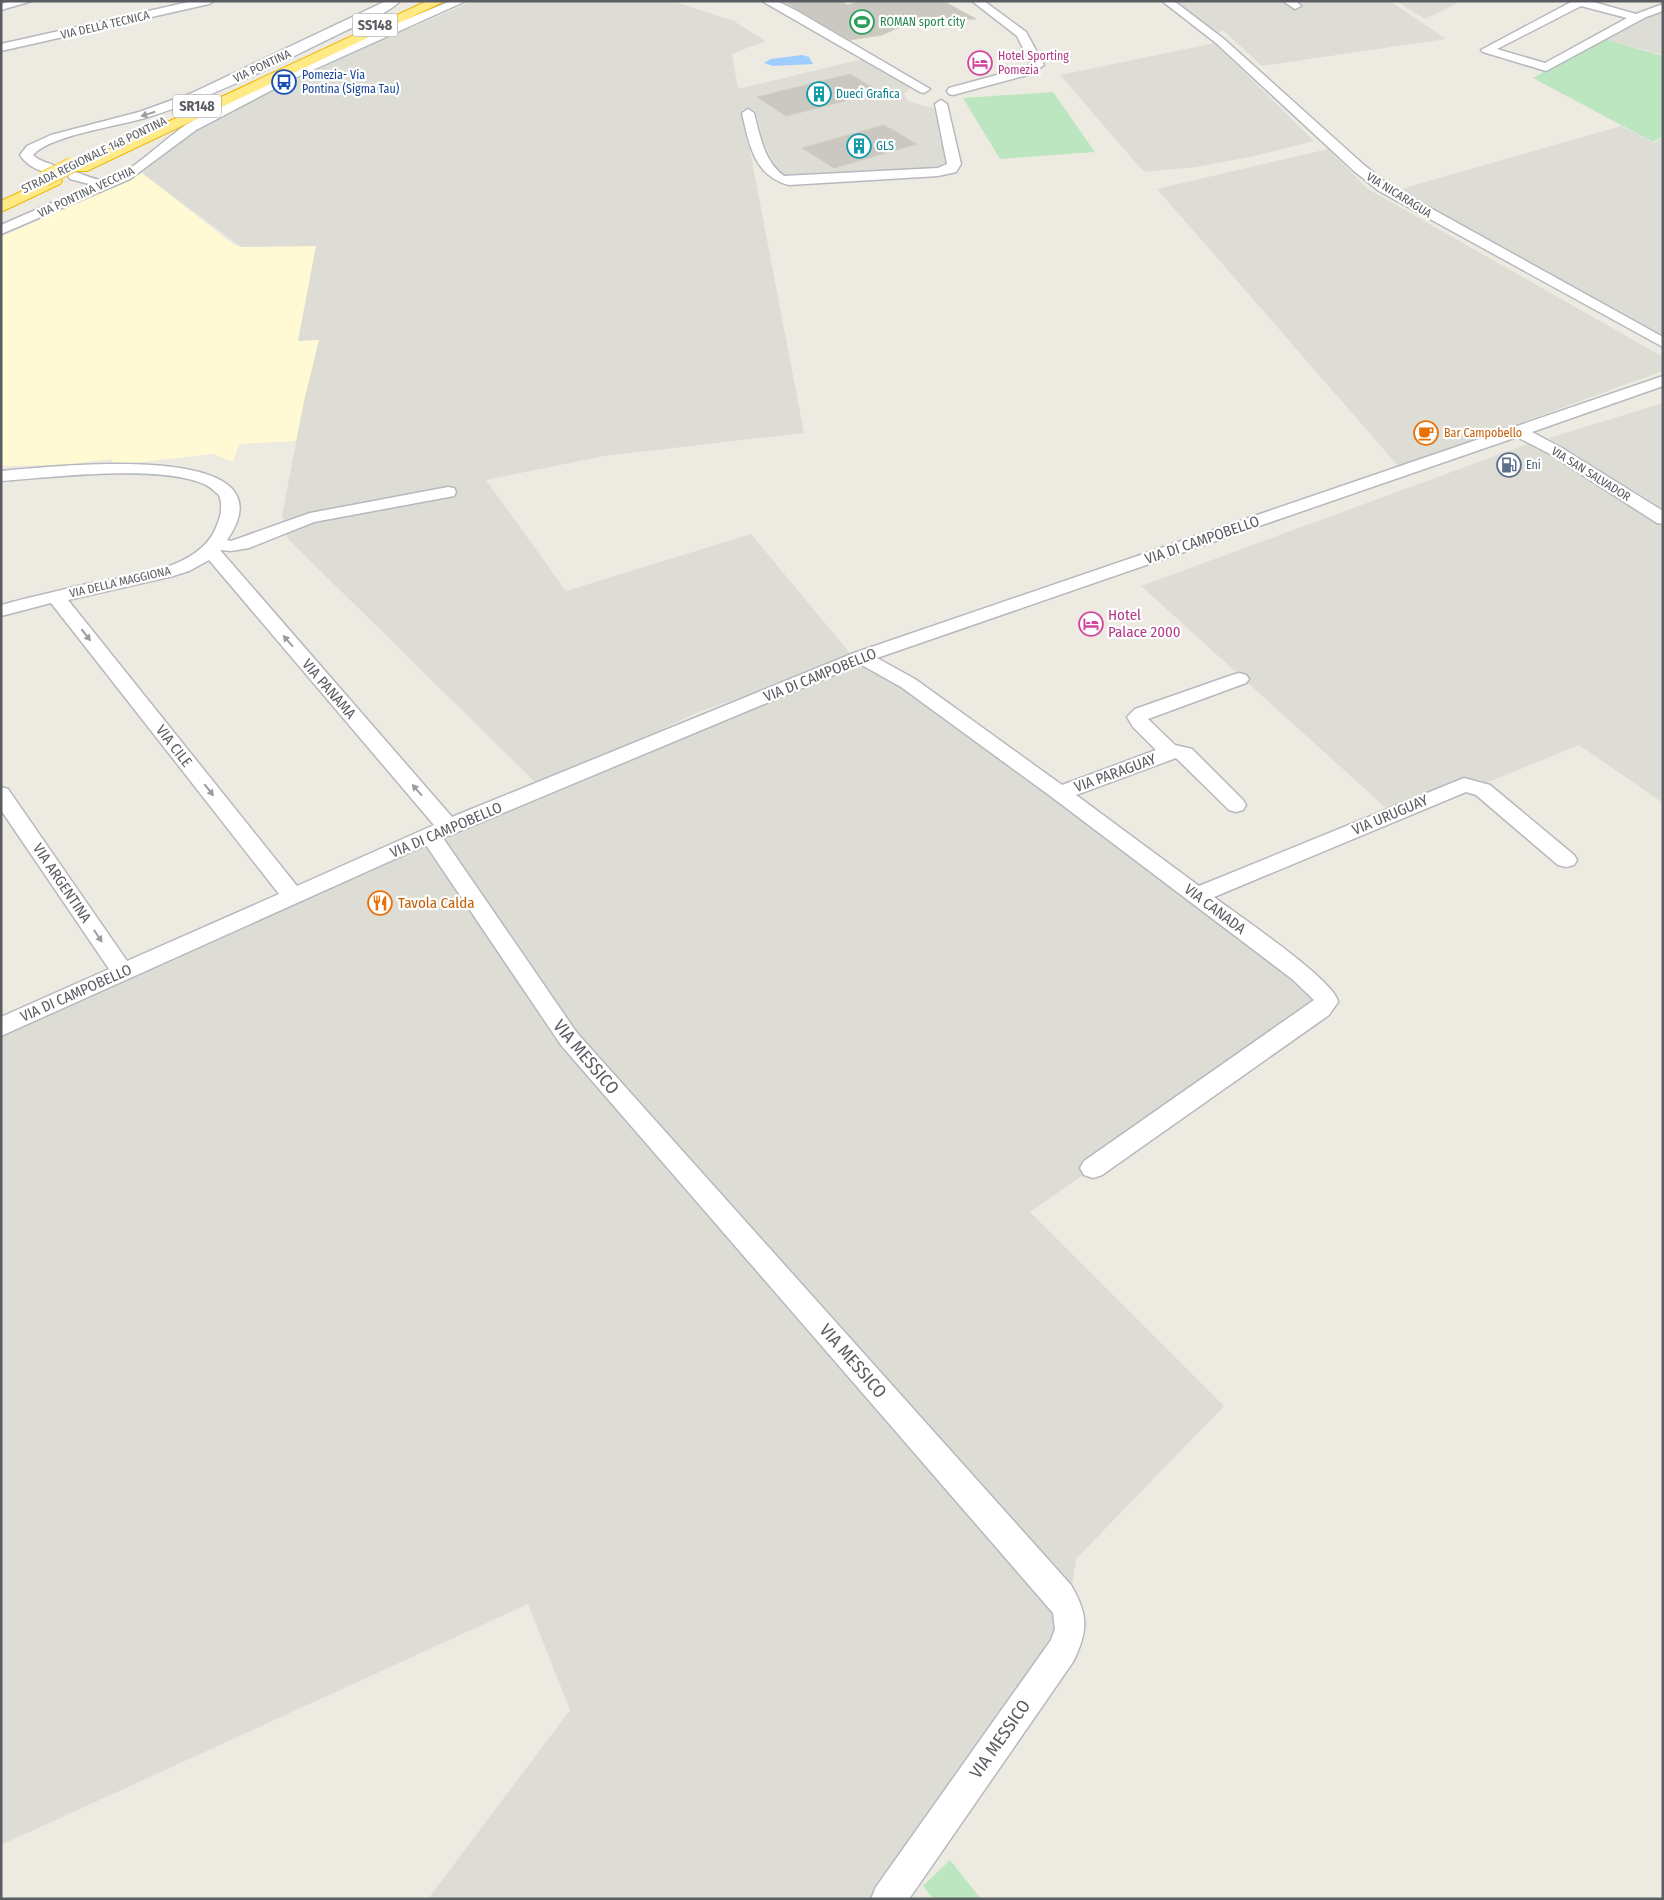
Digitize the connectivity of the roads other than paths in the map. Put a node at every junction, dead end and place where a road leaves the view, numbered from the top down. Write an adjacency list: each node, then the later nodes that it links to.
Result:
1 (27, 1): 11 (street)
2 (209, 1): 17 (street, VIA DELLA TECNICA)
3 (426, 1): 18 (highway, SS148)
4 (438, 1): 16 (highway, SS148)
5 (461, 1): 18 (street, VIA PONTINA VECCHIA)
6 (767, 1): 19 (street)
7 (977, 1): 20 (street)
8 (1167, 1): 29 (street, VIA NICARAGUA)
9 (1581, 2): 15 (street); 15 (street)
10 (389, 4): 18 (highway); 24 (street, VIA PONTINA, one-way to 24)
11 (1, 7)
12 (1663, 7): 13 (street)
13 (1650, 12): 14 (street); 15 (street)
14 (1663, 15)
15 (1638, 18)
16 (386, 26): 18 (highway); 23 (highway, SS148)
17 (1, 48)
18 (327, 52): 23 (highway, STRADA REGIONALE 148 PONTINA / SR148); 25 (street, VIA PONTINA VECCHIA)
19 (933, 88): 20 (street); 21 (street)
20 (953, 91): 21 (street)
21 (941, 104): 22 (street)
22 (748, 113)
23 (76, 170): 24 (highway, STRADA REGIONALE 148 PONTINA / SR148); 25 (street)
24 (50, 176): 26 (highway, STRADA REGIONALE 148 PONTINA / SR148); 27 (highway, STRADA REGIONALE 148 PONTINA / SR148)
25 (107, 185): 28 (street, VIA PONTINA VECCHIA)
26 (1, 200)
27 (1, 207)
28 (1, 230)
29 (1663, 343)
30 (1663, 381): 31 (street, VIA DI CAMPOBELLO)
31 (1518, 431): 34 (street, VIA SAN SALVADOR); 38 (street, VIA DI CAMPOBELLO)
32 (1, 476): 35 (street)
33 (448, 492): 35 (street)
34 (1663, 519)
35 (214, 547): 36 (street, VIA DELLA MAGGIONA); 44 (street, VIA PANAMA, one-way to 35)
36 (56, 597): 37 (street, VIA DELLA MAGGIONA); 46 (street, VIA CILE, one-way to 46)
37 (1, 611)
38 (861, 657): 41 (street, VIA CANADA); 44 (street, VIA DI CAMPOBELLO)
39 (1239, 679): 40 (street, VIA PARAGUAY)
40 (1170, 752): 41 (street, VIA PARAGUAY); 43 (street, VIA PARAGUAY)
41 (1060, 793): 47 (street, VIA CANADA)
42 (1, 794): 48 (street, VIA ARGENTINA, one-way to 48)
43 (1236, 805)
44 (440, 832): 46 (street, VIA DI CAMPOBELLO); 51 (street, VIA MESSICO)
45 (1566, 860): 47 (street, VIA URUGUAY)
46 (293, 896): 48 (street, VIA DI CAMPOBELLO)
47 (1197, 896): 50 (street, VIA CANADA)
48 (123, 972): 49 (street, VIA DI CAMPOBELLO)
49 (1, 1027)
50 (1093, 1168)
51 (888, 1899)

